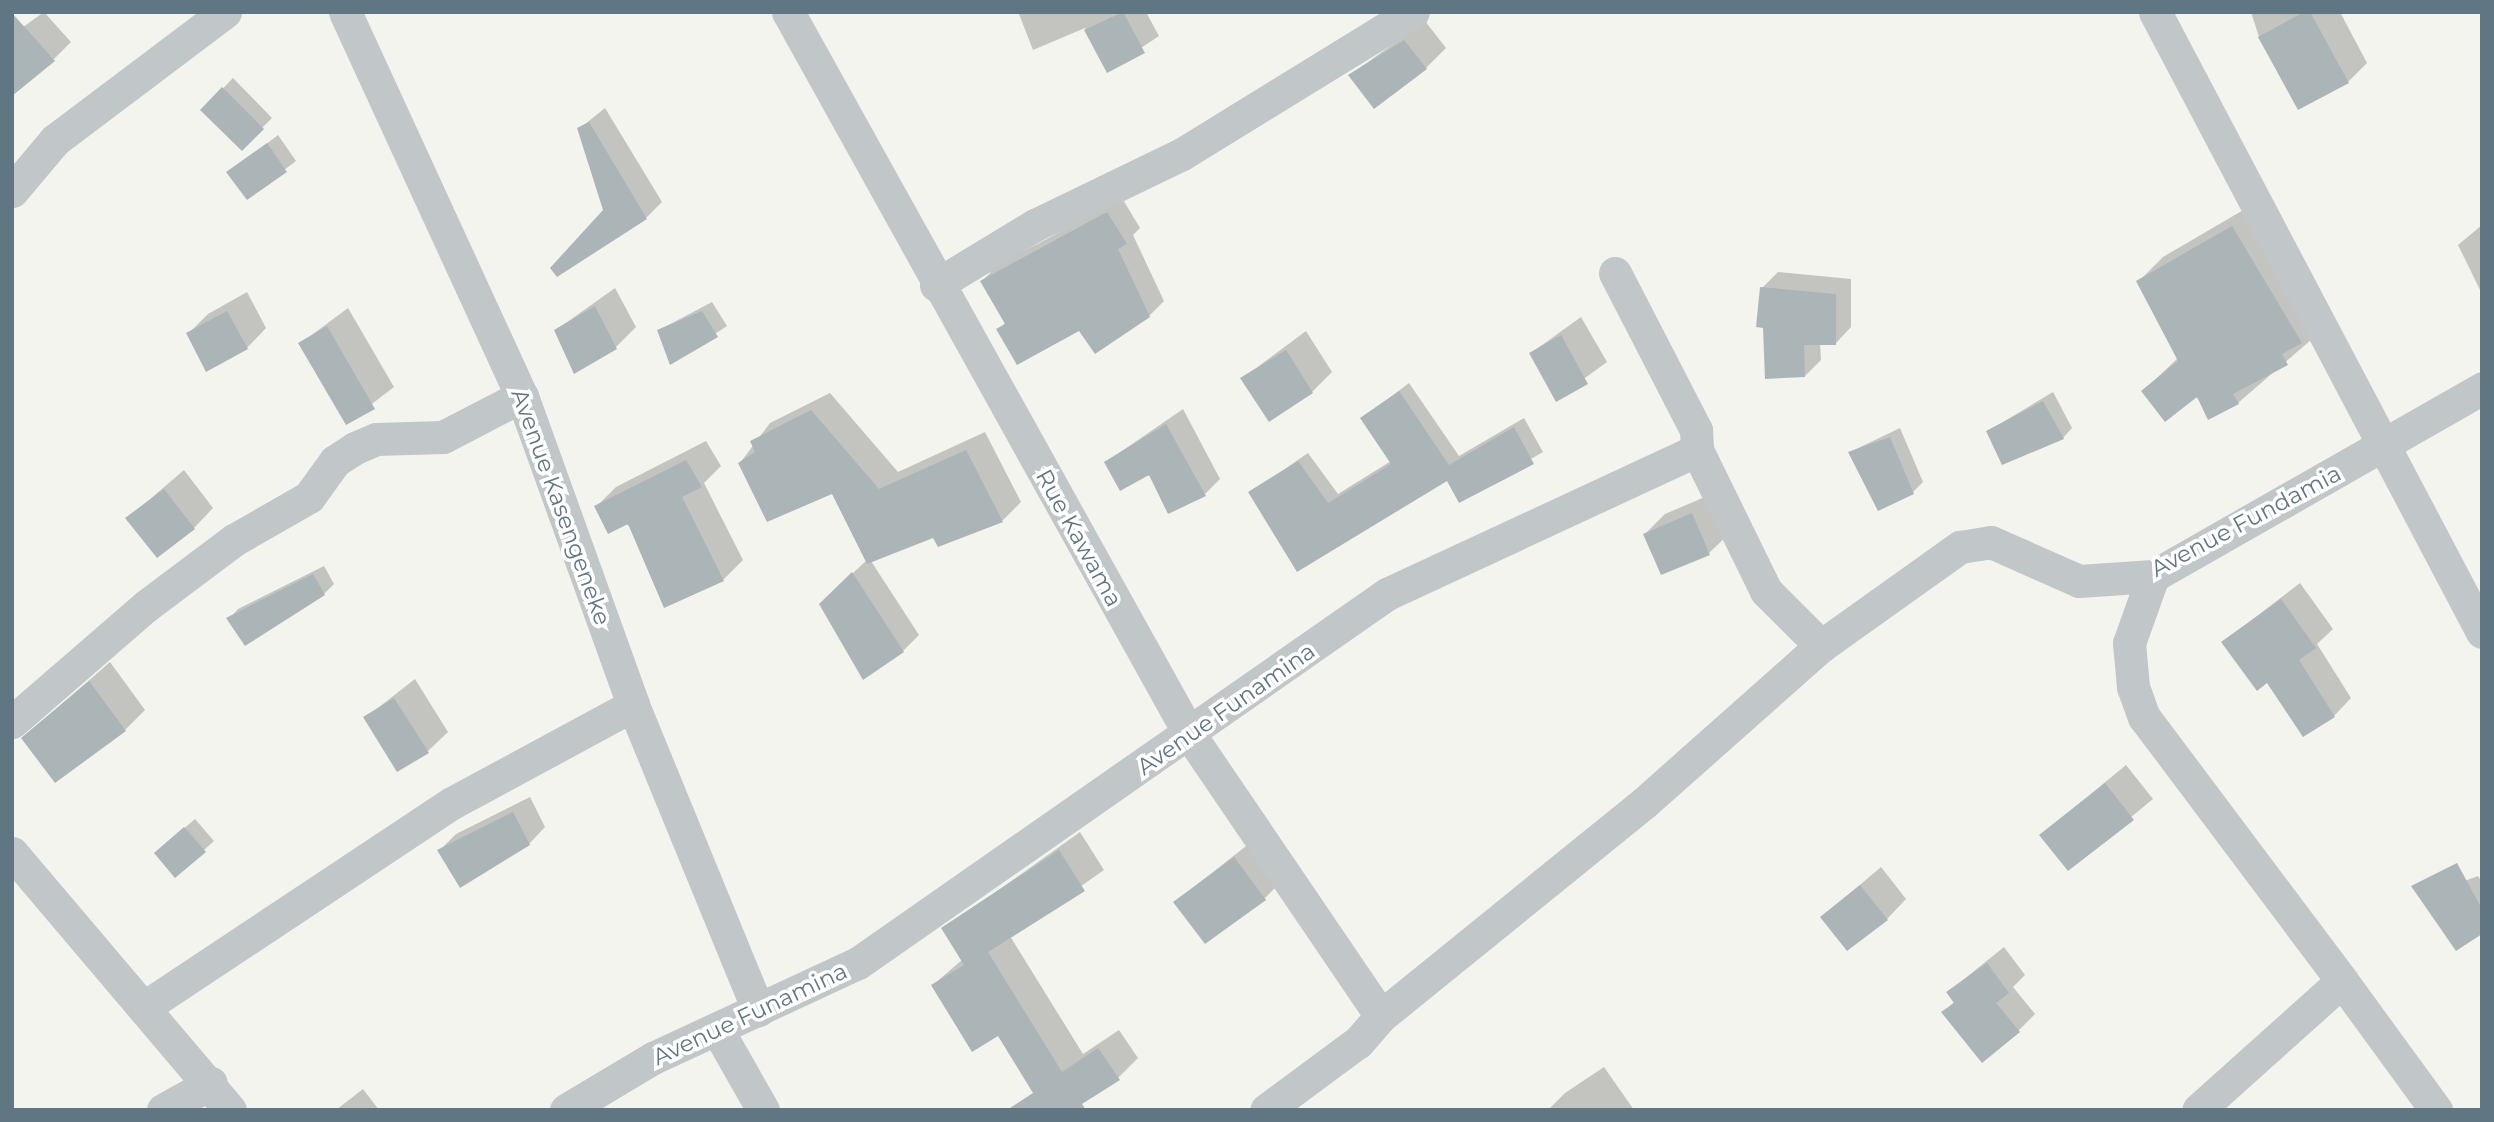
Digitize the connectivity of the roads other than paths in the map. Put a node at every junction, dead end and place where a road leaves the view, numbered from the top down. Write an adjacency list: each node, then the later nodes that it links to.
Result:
1 (225, 12): 6 (street)
2 (345, 12): 10 (street, Avenue Kasengeneke)
3 (788, 12): 8 (street, Rue Kawama)
4 (1413, 12): 8 (street)
5 (2155, 12): 11 (street)
6 (12, 191)
7 (1615, 274): 12 (street)
8 (936, 285): 18 (street, Rue Kawama)
9 (2482, 388): 11 (street, Avenue Fundamia)
10 (522, 396): 16 (street, Avenue Kasengeneke); 17 (street)
11 (2384, 446): 13 (street, Avenue Fundamia); 14 (street)
12 (1697, 450): 15 (street); 18 (street, Avenue Funamina)
13 (2153, 576): 15 (street, Avenue Fundamia); 20 (street)
14 (2482, 632)
15 (1821, 646): 23 (street, Avenue Fundamia)
16 (634, 705): 21 (street); 22 (street, Avenue Kasengeneke)
17 (12, 722)
18 (1190, 735): 22 (street, Avenue Funamina); 23 (street, Rue Kawama)
19 (12, 853): 21 (street)
20 (2342, 981): 30 (street); 31 (street)
21 (146, 1006): 25 (street)
22 (758, 1010): 24 (street, Avenue Funamina)
23 (1381, 1016): 29 (street)
24 (717, 1029): 27 (street, Avenue Funamina); 28 (street)
25 (220, 1096): 26 (street)
26 (163, 1110)
27 (566, 1110)
28 (763, 1110)
29 (1266, 1110)
30 (2198, 1110)
31 (2436, 1110)

